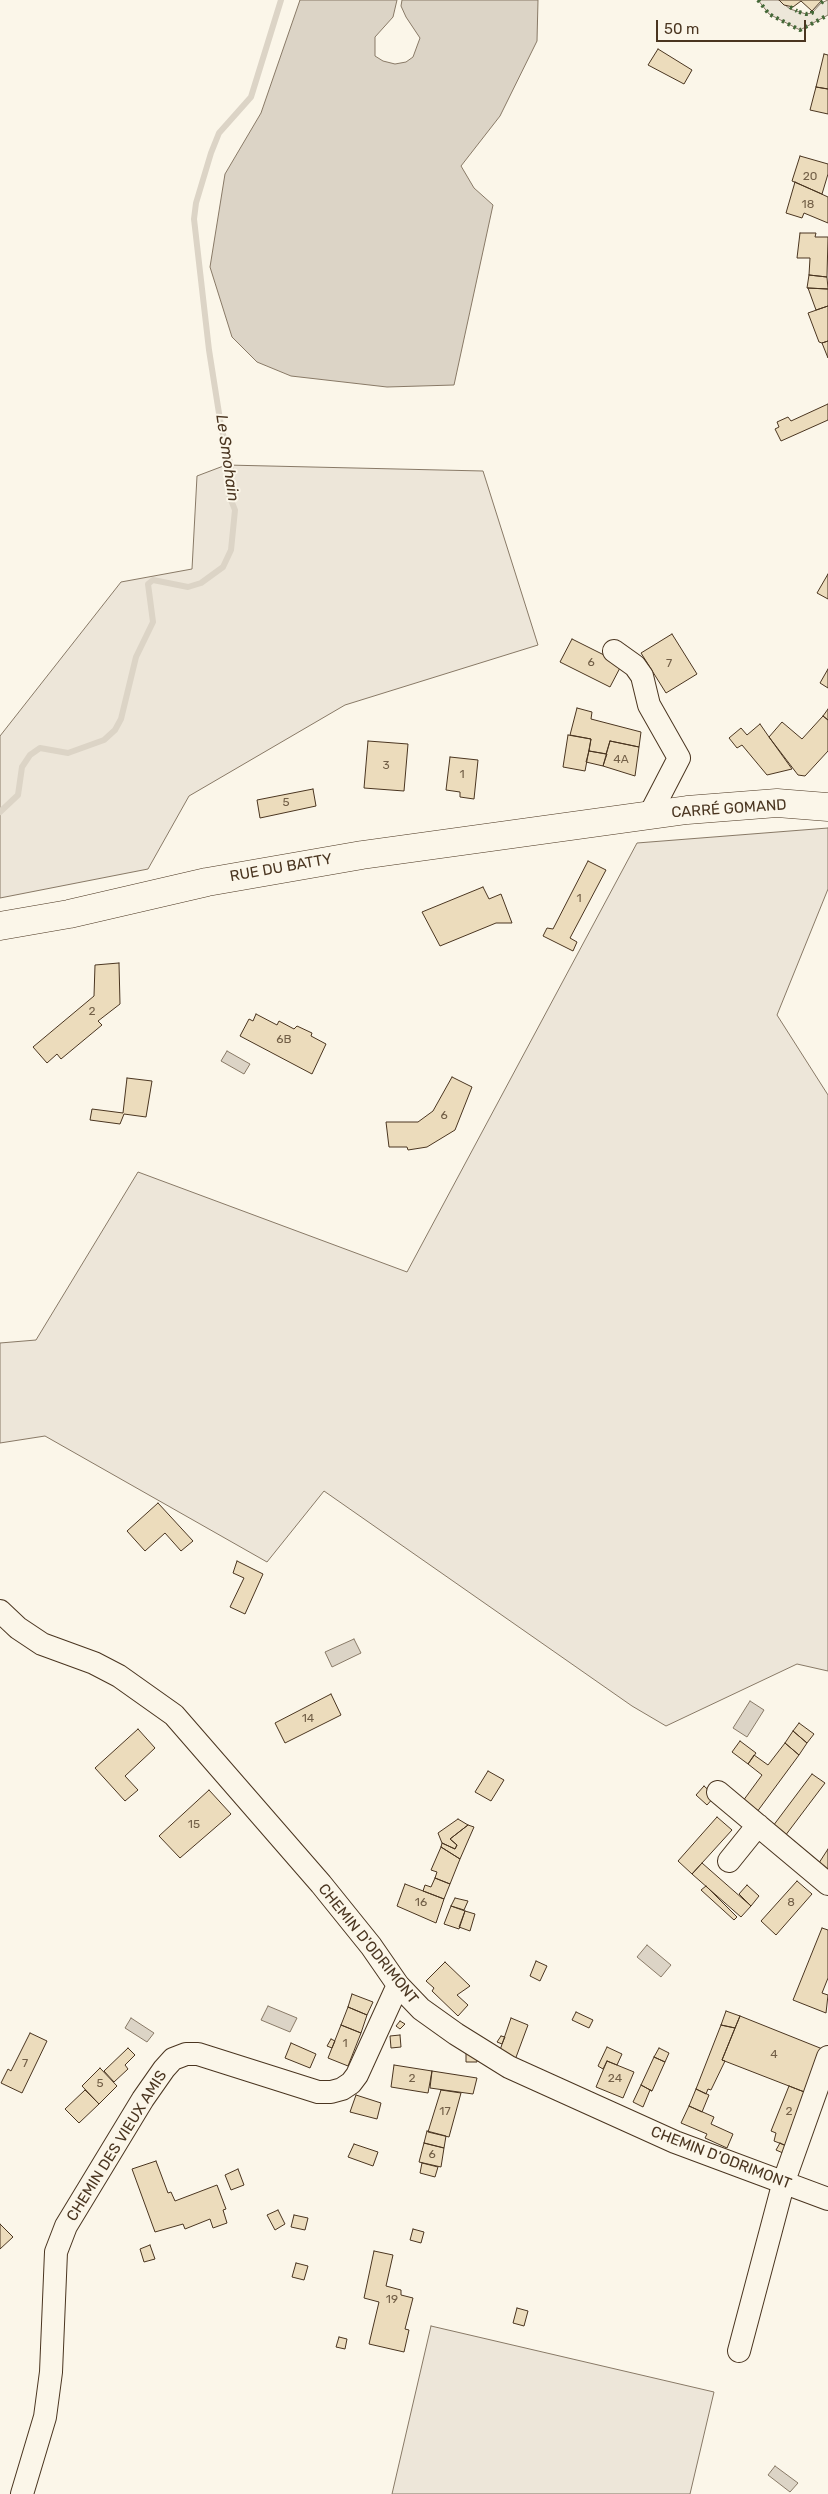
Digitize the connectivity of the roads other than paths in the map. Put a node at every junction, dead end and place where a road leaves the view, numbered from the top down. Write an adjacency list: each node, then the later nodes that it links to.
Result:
1 (614, 651): 3 (street, CARRÉ GOMAND)
2 (821, 801): 3 (main road, CARRÉ GOMAND)
3 (649, 816): 4 (main road, CARRÉ GOMAND)
4 (565, 827): 5 (main road, RUE DU BATTY)
5 (0, 926)
6 (0, 1611): 11 (street, CHEMIN D'ODRIMONT)
7 (718, 1792): 8 (street)
8 (758, 1825): 9 (street); 10 (street)
9 (729, 1861)
10 (828, 1884)
11 (398, 1985): 13 (street, CHEMIN D'ODRIMONT); 16 (street, CHEMIN DES VIEUX AMIS)
12 (828, 2057): 13 (street)
13 (784, 2181): 14 (street, CHEMIN D'ODRIMONT); 15 (street)
14 (828, 2200)
15 (739, 2351)
16 (22, 2494)

